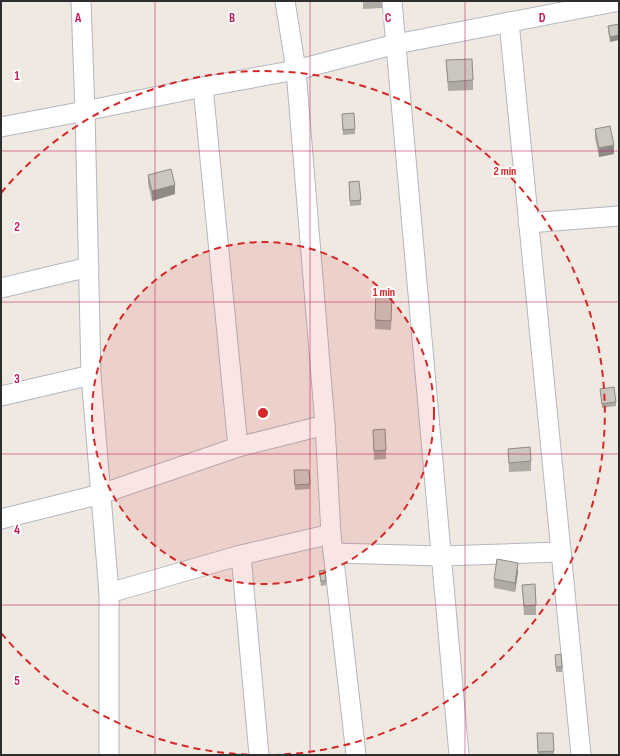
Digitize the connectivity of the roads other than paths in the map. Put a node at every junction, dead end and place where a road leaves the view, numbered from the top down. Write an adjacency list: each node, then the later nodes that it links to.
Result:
1 (81, 1): 9 (street)
2 (284, 1): 7 (street)
3 (392, 1): 6 (street)
4 (619, 1): 5 (street)
5 (508, 22): 6 (street); 12 (street)
6 (396, 44): 7 (street); 25 (street)
7 (296, 70): 8 (street); 17 (street)
8 (203, 86): 9 (street); 18 (street)
9 (85, 111): 10 (street); 13 (street)
10 (1, 127)
11 (619, 216): 12 (street)
12 (528, 223): 22 (street)
13 (89, 267): 14 (street); 15 (street)
14 (1, 288)
15 (91, 375): 16 (street); 19 (street)
16 (1, 396)
17 (325, 425): 18 (street); 21 (street)
18 (238, 447): 19 (street)
19 (100, 494): 20 (street); 26 (street)
20 (1, 519)
21 (331, 534): 23 (street); 24 (street)
22 (561, 552): 25 (street); 31 (street)
23 (334, 553): 25 (street); 29 (street)
24 (241, 554): 26 (street); 28 (street)
25 (442, 556): 30 (street)
26 (109, 593): 27 (street)
27 (109, 755)
28 (259, 755)
29 (356, 755)
30 (460, 755)
31 (581, 755)

